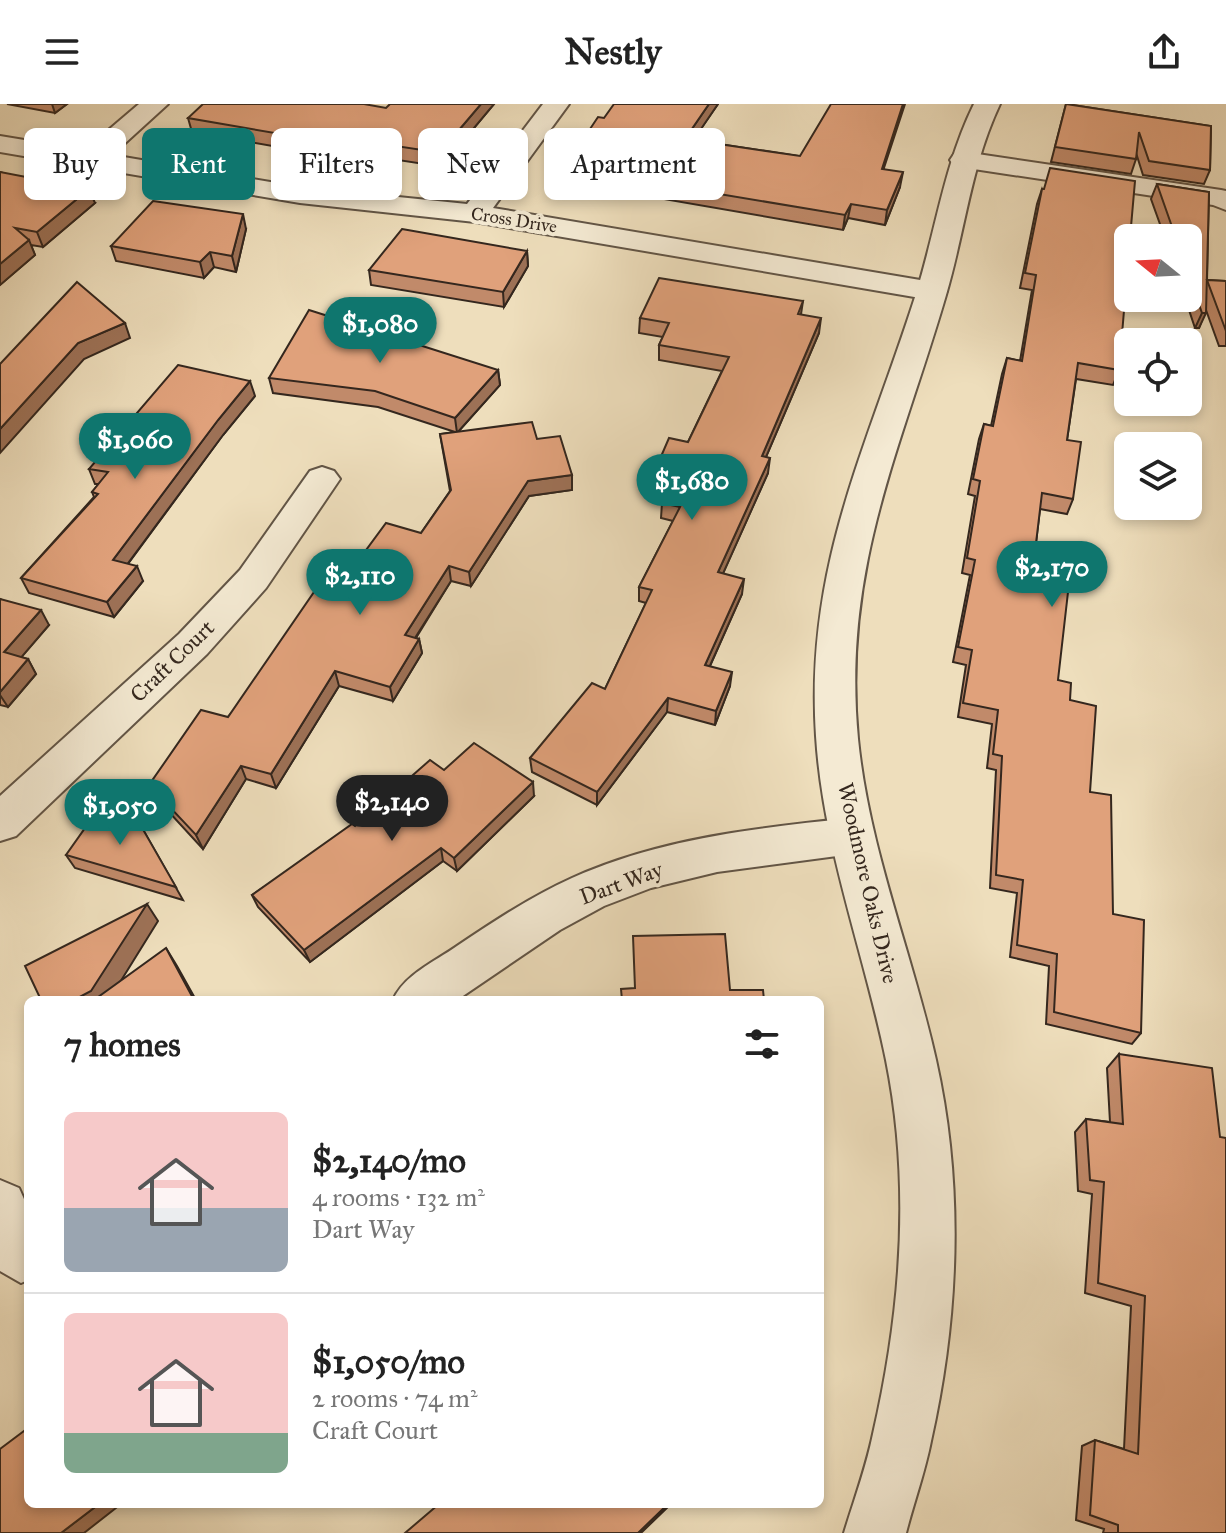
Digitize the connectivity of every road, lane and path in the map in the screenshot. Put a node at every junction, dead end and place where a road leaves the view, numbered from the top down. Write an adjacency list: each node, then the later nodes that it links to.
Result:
1 (155, 104): 4 (street)
2 (556, 104): 10 (street)
3 (987, 104): 7 (street, Woodmore Oaks Drive)
4 (126, 129)
5 (0, 144): 6 (street, Cross Drive)
6 (24, 148)
7 (964, 160): 9 (street); 11 (street, Woodmore Oaks Drive)
8 (126, 166): 10 (street, Cross Drive)
9 (1226, 202)
10 (475, 213): 11 (street, Cross Drive)
11 (932, 291): 14 (street, Woodmore Oaks Drive)
12 (322, 479): 13 (street, Craft Court)
13 (0, 823)
14 (852, 836): 15 (street, Dart Way); 16 (street, Woodmore Oaks Drive)
15 (423, 996)
16 (875, 1533)

